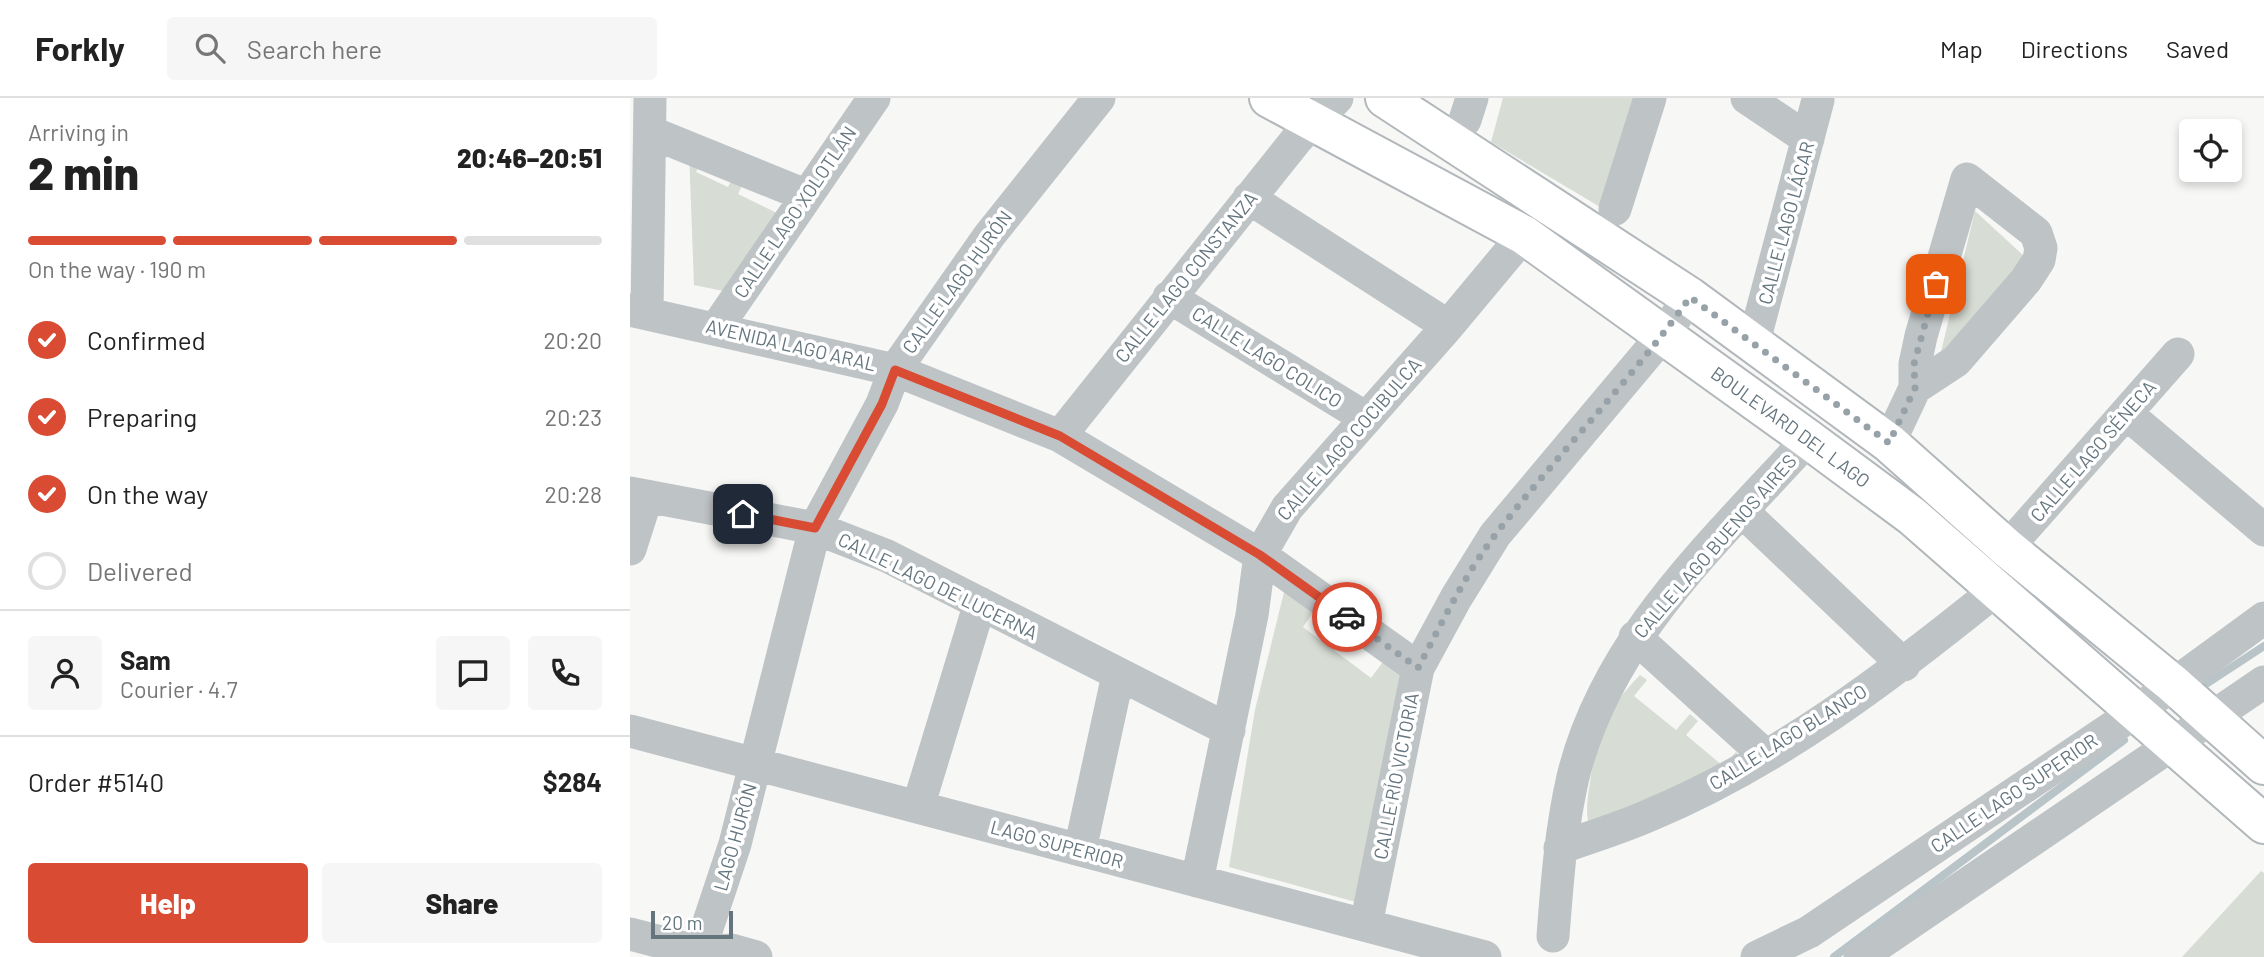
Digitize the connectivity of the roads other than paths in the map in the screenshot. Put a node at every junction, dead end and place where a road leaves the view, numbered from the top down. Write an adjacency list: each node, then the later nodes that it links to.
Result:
1 (650, 98): 10 (street)
2 (874, 98): 12 (street, CALLE LAGO XOLOTLÁN)
3 (1099, 98): 24 (street, CALLE LAGO HURÓN)
4 (1269, 98): 9 (street, BOULEVARD DEL LAGO)
5 (1385, 98): 17 (street)
6 (1650, 98): 14 (street)
7 (1747, 98): 11 (street)
8 (1818, 100): 11 (street, CALLE LAGO LÁCAR)
9 (1326, 109): 13 (street, CALLE LAGO CONSTANZA); 15 (street, BOULEVARD DEL LAGO)
10 (650, 132): 12 (street); 18 (street)
11 (1808, 139): 22 (street, CALLE LAGO LÁCAR)
12 (806, 195): 20 (street, CALLE LAGO XOLOTLÁN)
13 (1250, 198): 16 (street, CALLE LAGO CONSTANZA); 19 (street)
14 (1615, 209)
15 (1524, 235): 19 (street, CALLE LAGO COCIBULCA); 21 (street, BOULEVARD DEL LAGO)
16 (1169, 297): 27 (street, CALLE LAGO COLICO); 28 (street, CALLE LAGO CONSTANZA)
17 (1690, 297): 21 (street, CALLE RÍO VICTORIA); 22 (street)
18 (639, 311): 20 (street, AVENIDA LAGO ARAL)
19 (1448, 326): 27 (street, CALLE LAGO COCIBULCA)
20 (717, 327): 24 (street, AVENIDA LAGO ARAL)
21 (1664, 335): 29 (street, BOULEVARD DEL LAGO); 43 (street, CALLE RÍO VICTORIA)
22 (1753, 345): 30 (street)
23 (2178, 354): 26 (street, CALLE LAGO SÉNECA)
24 (895, 370): 28 (street, AVENIDA LAGO ARAL); 33 (street, CALLE LAGO HURÓN)
25 (1915, 388): 25 (street); 30 (street)
26 (2126, 413): 34 (street); 35 (street, CALLE LAGO SÉNECA)
27 (1366, 418): 37 (street, CALLE LAGO COCIBULCA)
28 (1060, 436): 37 (street, AVENIDA LAGO ARAL)
29 (1808, 439): 32 (street, CALLE LAGO BUENOS AIRES); 38 (street, BOULEVARD DEL LAGO)
30 (1889, 443): 35 (street)
31 (638, 494): 33 (street, CALLE LAGO DE LUCERNA); 36 (street)
32 (1742, 512): 41 (street, CALLE LAGO BUENOS AIRES); 42 (street)
33 (815, 528): 39 (street, CALLE LAGO DE LUCERNA); 53 (street, CALLE LAGO HURÓN)
34 (2264, 530)
35 (2007, 548): 46 (street)
36 (630, 549)
37 (1260, 555): 43 (street, AVENIDA LAGO ARAL); 49 (street, CALLE LAGO COCIBULCA)
38 (1996, 590): 42 (street, CALLE LAGO BLANCO); 47 (street, BOULEVARD DEL LAGO)
39 (980, 603): 44 (street, CALLE LAGO DE LUCERNA); 55 (street)
40 (2264, 618): 46 (street, CALLE LAGO SUPERIOR)
41 (1635, 637): 52 (street); 57 (street, CALLE LAGO BUENOS AIRES)
42 (1904, 665): 52 (street, CALLE LAGO BLANCO)
43 (1418, 668): 60 (street, CALLE RÍO VICTORIA)
44 (1118, 675): 49 (street, CALLE LAGO DE LUCERNA); 58 (street)
45 (2264, 682): 48 (street)
46 (2173, 684): 47 (street, CALLE LAGO SUPERIOR); 48 (street)
47 (2134, 713): 51 (street, BOULEVARD DEL LAGO); 66 (street, CALLE LAGO SUPERIOR)
48 (2212, 718): 51 (street); 54 (street)
49 (1229, 730): 59 (street, CALLE LAGO COCIBULCA)
50 (630, 731): 53 (street, LAGO SUPERIOR)
51 (2174, 746): 56 (street, BOULEVARD DEL LAGO); 67 (street)
52 (1766, 756): 57 (street, CALLE LAGO BLANCO)
53 (757, 763): 55 (street, LAGO SUPERIOR); 63 (street, LAGO HURÓN)
54 (2264, 765)
55 (918, 807): 58 (street, LAGO SUPERIOR)
56 (2264, 824)
57 (1560, 848): 62 (street, CALLE LAGO BUENOS AIRES)
58 (1080, 850): 59 (street, LAGO SUPERIOR)
59 (1197, 881): 60 (street, LAGO SUPERIOR)
60 (1366, 925): 65 (street, LAGO SUPERIOR)
61 (630, 934): 63 (street)
62 (1553, 936)
63 (697, 954): 64 (street)
64 (755, 957)
65 (1485, 957)
66 (1757, 957)
67 (1860, 957)

